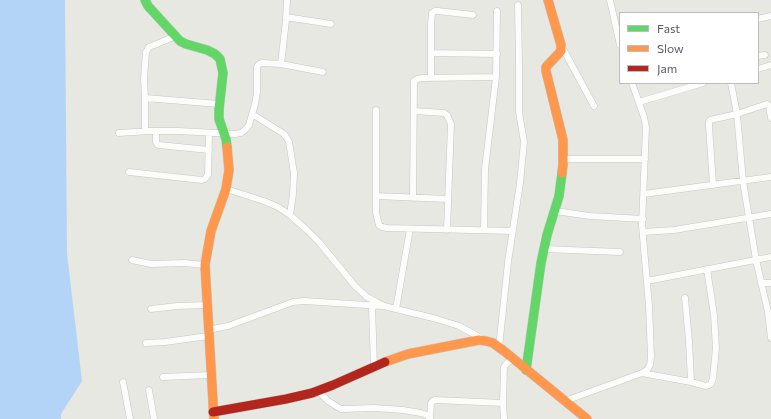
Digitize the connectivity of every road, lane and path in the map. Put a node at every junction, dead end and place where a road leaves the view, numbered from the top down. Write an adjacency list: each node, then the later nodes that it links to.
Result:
1 (145, 0): 12 (street)
2 (287, 0): 9 (street)
3 (548, 0): 14 (street)
4 (611, 0): 13 (street)
5 (518, 5): 62 (street)
6 (497, 11): 16 (street)
7 (473, 15): 15 (street)
8 (771, 16): 10 (street)
9 (286, 17): 11 (street); 19 (street)
10 (759, 19)
11 (331, 24)
12 (176, 36): 28 (street); 30 (street)
13 (619, 38)
14 (561, 45): 31 (street); 43 (street)
15 (431, 53): 16 (street); 24 (street)
16 (497, 54): 23 (street)
17 (765, 55): 18 (street)
18 (759, 56)
19 (281, 64): 22 (street); 34 (street)
20 (771, 65): 21 (street)
21 (759, 69)
22 (323, 72)
23 (496, 77): 24 (street); 61 (street)
24 (431, 78): 33 (street)
25 (632, 84): 29 (street)
26 (700, 84): 29 (street)
27 (731, 84): 35 (street)
28 (145, 98): 30 (street); 37 (street)
29 (639, 102): 44 (street)
30 (219, 104): 41 (street)
31 (594, 106)
32 (376, 110): 51 (street)
33 (414, 111): 52 (street); 53 (street)
34 (252, 114): 41 (street); 56 (street)
35 (737, 114): 36 (street); 47 (street); 48 (street)
36 (771, 118)
37 (145, 131): 38 (street); 39 (street)
38 (156, 131): 40 (street); 42 (street)
39 (119, 133)
40 (209, 133): 41 (street); 42 (street)
41 (224, 134): 49 (street)
42 (209, 150): 45 (street)
43 (563, 159): 44 (street); 54 (street)
44 (645, 159): 50 (street)
45 (129, 172)
46 (771, 177): 47 (street)
47 (743, 181): 48 (street); 57 (street)
48 (713, 184): 50 (street)
49 (226, 189): 56 (street); 69 (street)
50 (644, 194): 58 (street)
51 (376, 196): 52 (street); 59 (street)
52 (413, 198): 53 (street)
53 (448, 199): 60 (street)
54 (555, 211): 58 (street); 64 (street)
55 (771, 214): 57 (street)
56 (290, 215): 77 (street)
57 (749, 217): 63 (street); 68 (street)
58 (643, 219): 63 (street)
59 (410, 229): 60 (street); 79 (street)
60 (447, 230): 61 (street)
61 (484, 230): 62 (street)
62 (513, 231): 85 (street)
63 (643, 232): 71 (street)
64 (544, 249): 65 (street); 88 (street)
65 (620, 252)
66 (771, 257): 68 (street)
67 (132, 260): 69 (street)
68 (756, 260): 70 (street); 72 (street)
69 (205, 265): 75 (street)
70 (707, 269): 71 (street); 93 (street)
71 (647, 281): 89 (street)
72 (761, 283): 73 (street); 80 (street)
73 (771, 283)
74 (685, 298): 93 (street)
75 (206, 305): 78 (street); 81 (street)
76 (372, 306): 77 (street); 81 (street); 87 (street)
77 (384, 306): 79 (street)
78 (151, 309)
79 (396, 309): 83 (street)
80 (770, 325): 82 (street)
81 (208, 333): 84 (street); 90 (street)
82 (771, 338)
83 (486, 340): 85 (street); 87 (street)
84 (146, 343)
85 (499, 348): 86 (street)
86 (513, 359): 88 (street); 97 (street)
87 (374, 367): 95 (street)
88 (526, 370): 96 (street)
89 (642, 374): 93 (street); 96 (street)
90 (210, 375): 91 (street); 98 (street)
91 (163, 377)
92 (123, 382): 100 (street)
93 (691, 382)
94 (149, 390): 101 (street)
95 (318, 391): 98 (street); 99 (street)
96 (564, 401): 103 (street)
97 (503, 403): 99 (street); 102 (street)
98 (213, 416)
99 (430, 418)
100 (130, 419)
101 (154, 419)
102 (504, 419)
103 (587, 419)

